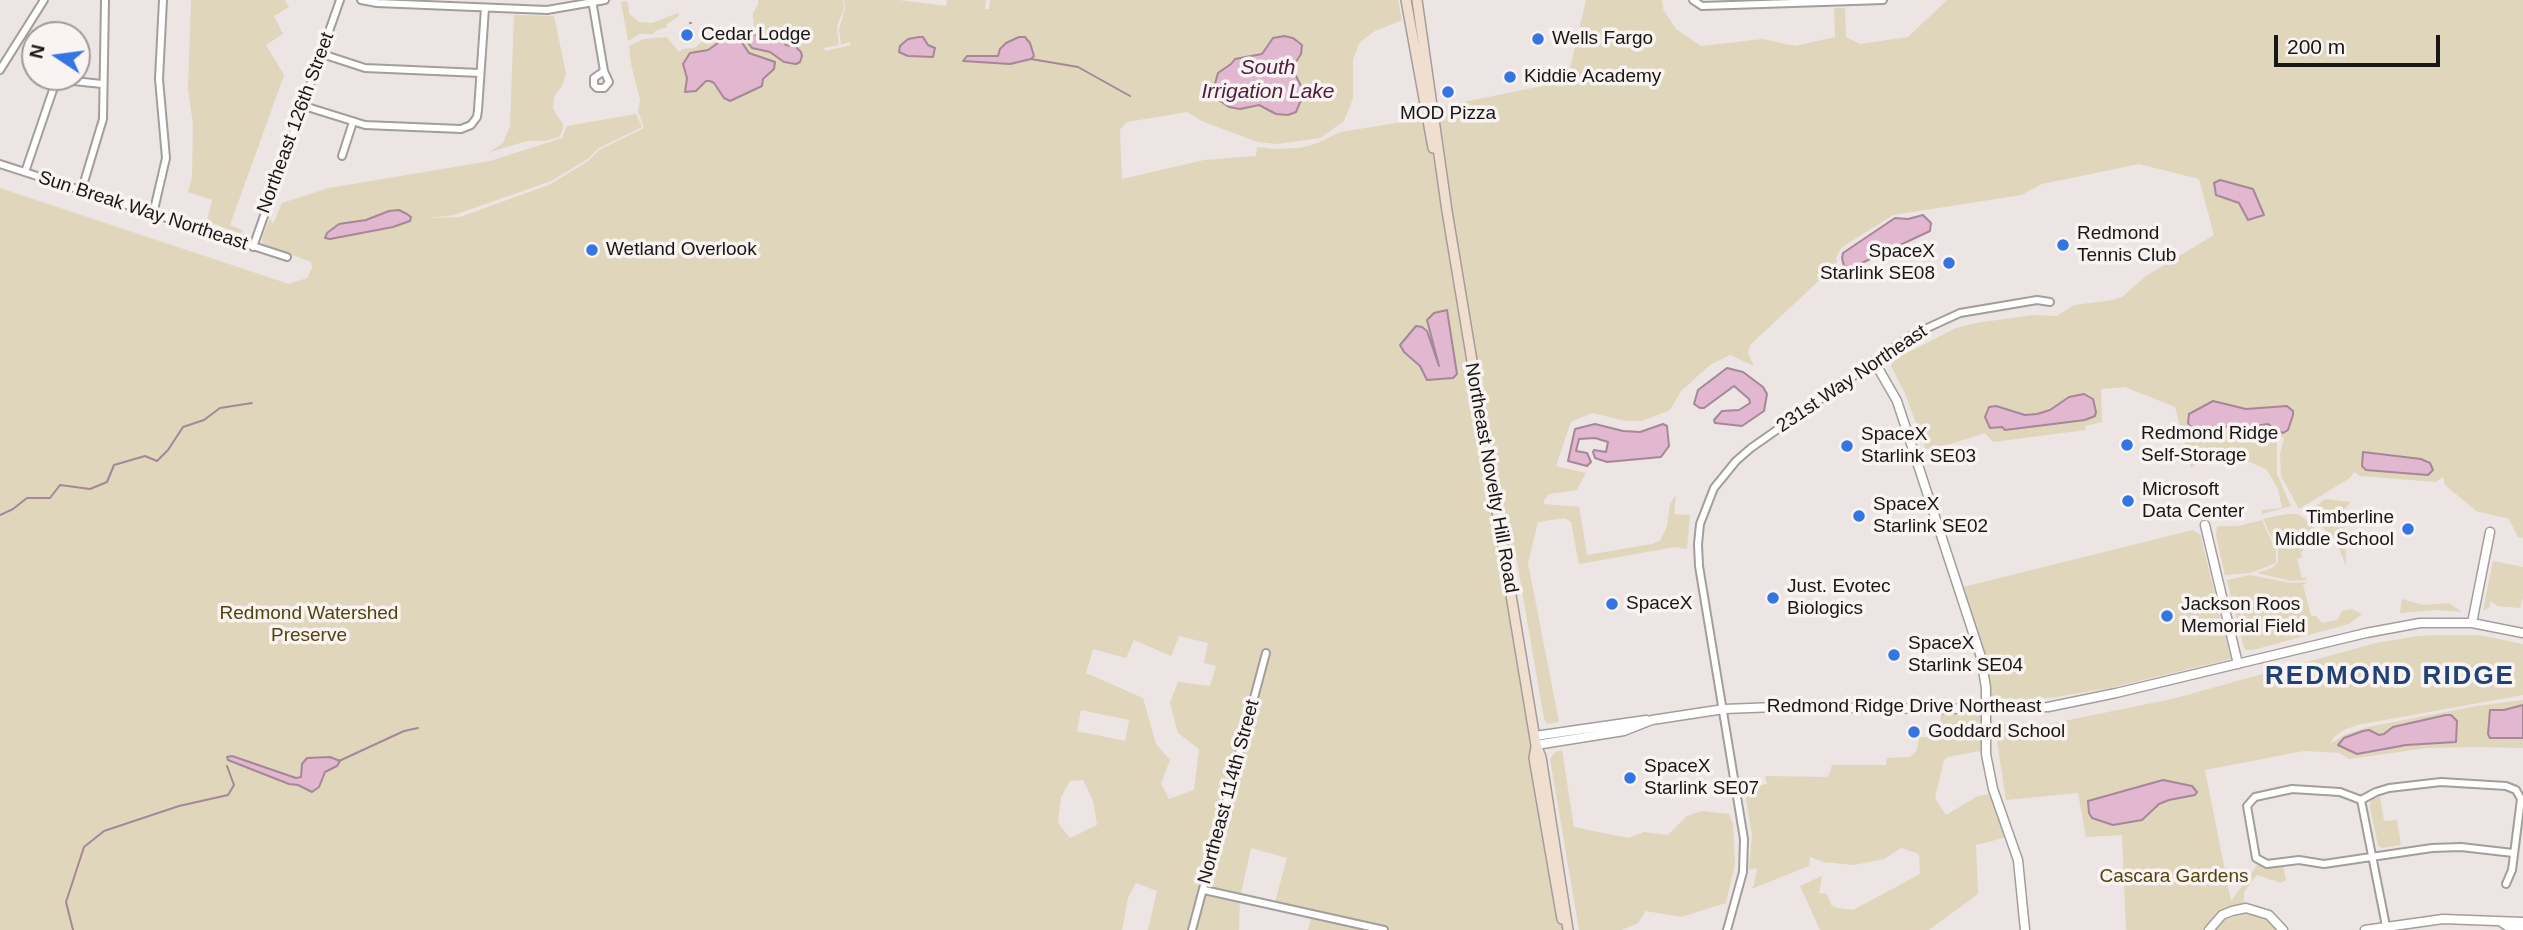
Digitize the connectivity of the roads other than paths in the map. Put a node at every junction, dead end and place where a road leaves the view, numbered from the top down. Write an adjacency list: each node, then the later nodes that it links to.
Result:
1 (44, 0): 15 (street)
2 (105, 0): 18 (street)
3 (163, 0): 26 (street)
4 (340, 0): 14 (street, Northeast 126th Street)
5 (361, 0): 13 (street)
6 (605, 0): 10 (street)
7 (1406, 0): 25 (main road, Northeast Novelty Hill Road)
8 (1417, 0): 25 (main road, Northeast Novelty Hill Road)
9 (1884, 0): 12 (street)
10 (592, 1): 13 (street); 16 (street)
11 (1693, 1): 12 (street)
12 (1837, 1)
13 (485, 8): 17 (street)
14 (322, 54): 17 (street); 19 (street, Northeast 126th Street)
15 (0, 70)
16 (604, 71)
17 (480, 73): 20 (street)
18 (102, 84): 23 (street); 24 (street)
19 (303, 106): 20 (street); 27 (street, Northeast 126th Street)
20 (353, 122): 21 (street)
21 (342, 156)
22 (0, 164): 23 (street, Sun Break Way Northeast)
23 (25, 172): 24 (street, Sun Break Way Northeast)
24 (81, 192): 26 (street, Sun Break Way Northeast)
25 (1447, 211): 39 (main road, Northeast Novelty Hill Road)
26 (153, 214): 27 (street, Sun Break Way Northeast)
27 (253, 247): 28 (street, Sun Break Way Northeast)
28 (287, 257)
29 (2050, 302): 30 (street, 231st Way Northeast)
30 (1874, 361): 37 (street); 38 (street, 231st Way Northeast)
31 (2205, 524): 36 (street)
32 (2490, 532): 33 (street)
33 (2472, 623): 34 (street, Redmond Ridge Drive Northeast); 36 (street, Redmond Ridge Drive Northeast)
34 (2523, 633)
35 (1266, 653): 45 (street, Northeast 114th Street)
36 (2238, 664): 37 (street, Redmond Ridge Drive Northeast)
37 (1986, 708): 38 (street, Redmond Ridge Drive Northeast); 55 (street)
38 (1724, 709): 39 (street, Redmond Ridge Drive Northeast); 54 (street, 231st Way Northeast)
39 (1535, 740): 53 (main road, Northeast Novelty Hill Road)
40 (2361, 800): 41 (street); 43 (street); 43 (street)
41 (2520, 820): 42 (street)
42 (2513, 853): 43 (street); 44 (street)
43 (2373, 857): 49 (street)
44 (2506, 884)
45 (1204, 890): 51 (street, Northeast 114th Street); 52 (street)
46 (2501, 922): 47 (street); 48 (street); 50 (street)
47 (2523, 922)
48 (2426, 925): 49 (street)
49 (2385, 926): 58 (street)
50 (2523, 929)
51 (1192, 930)
52 (1384, 930)
53 (1567, 930)
54 (1727, 930)
55 (2025, 930)
56 (2209, 930): 57 (street)
57 (2283, 930)
58 (2365, 930)

